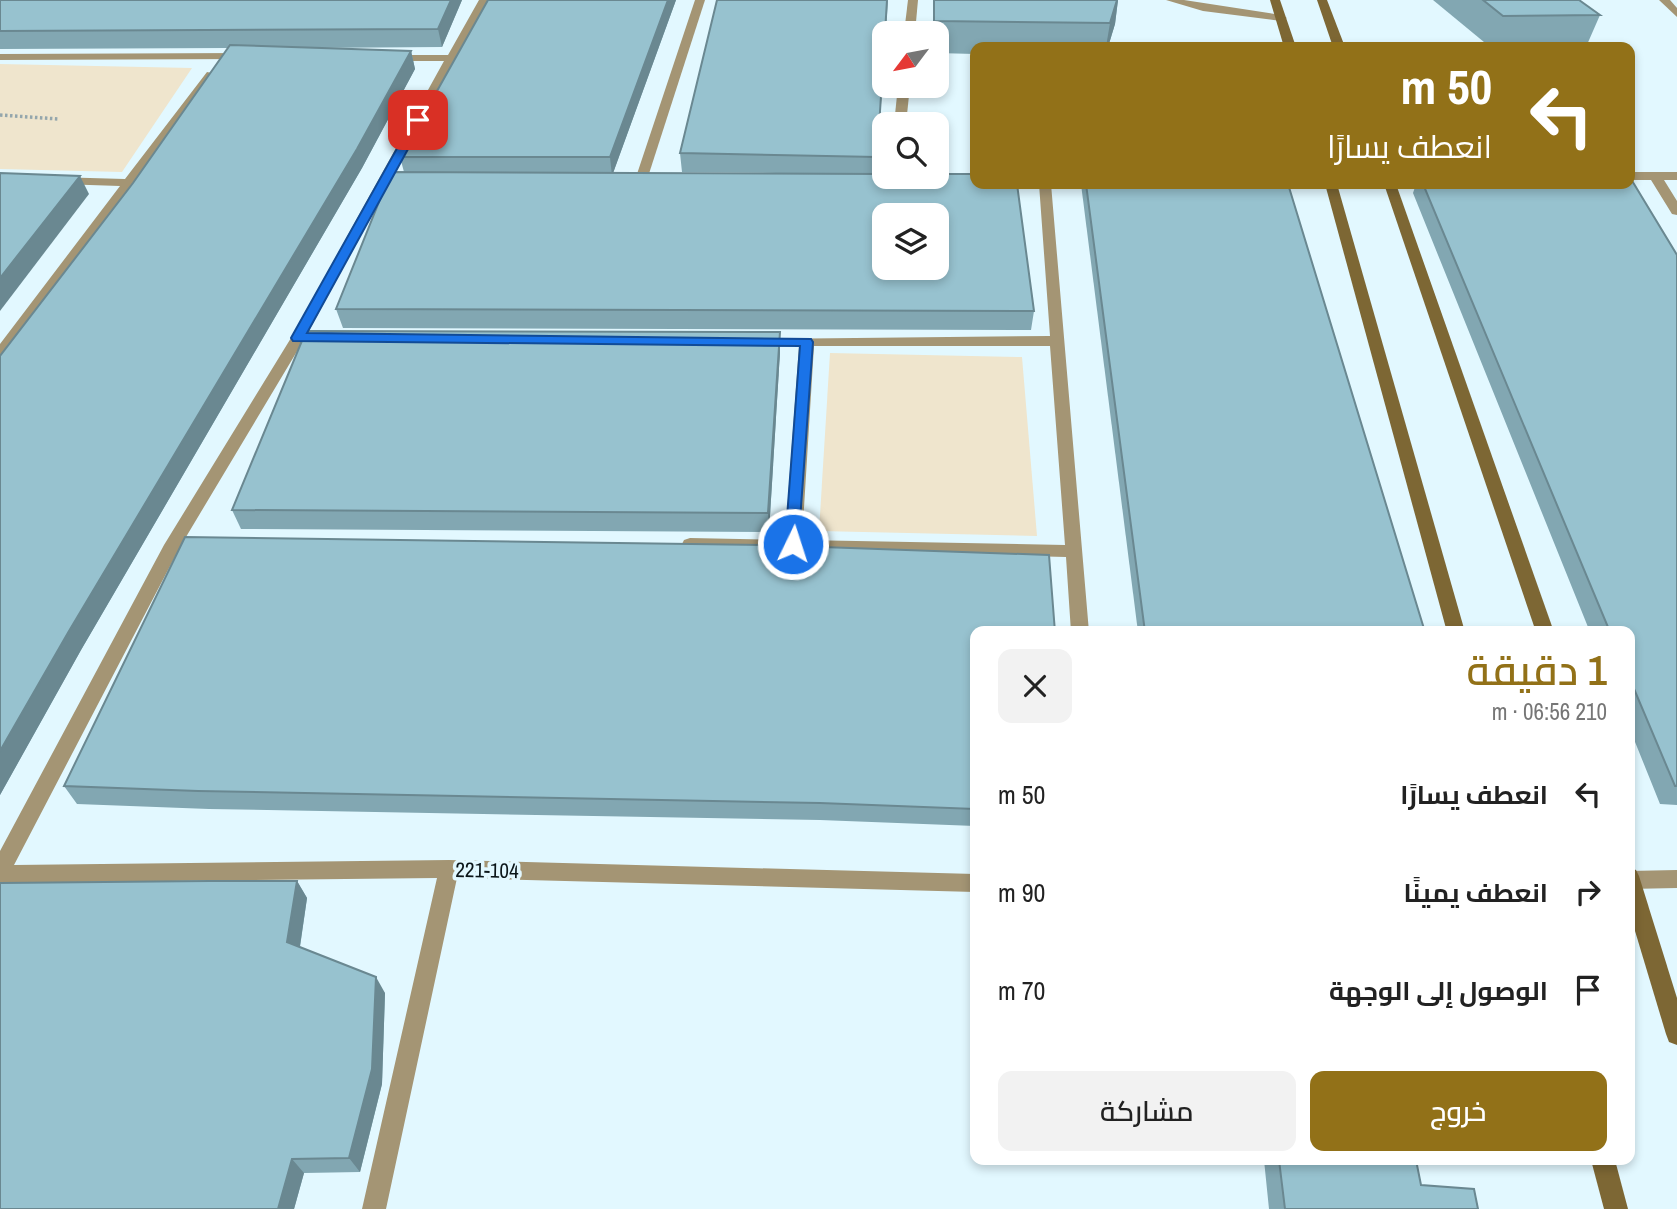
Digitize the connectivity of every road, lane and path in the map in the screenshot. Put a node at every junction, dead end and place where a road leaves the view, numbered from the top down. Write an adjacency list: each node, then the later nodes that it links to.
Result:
1 (484, 0): 17 (street)
2 (700, 0): 24 (street)
3 (913, 0): 10 (street)
4 (1171, 0): 9 (street)
5 (1275, 0): 9 (street)
6 (1322, 0): 12 (street)
7 (1664, 0): 8 (street)
8 (1677, 14)
9 (1281, 18): 11 (street)
10 (911, 21)
11 (1288, 42)
12 (1337, 42)
13 (225, 56): 14 (street); 15 (street); 25 (street)
14 (252, 56)
15 (0, 57)
16 (372, 57): 17 (street)
17 (452, 58): 41 (street)
18 (0, 115): 19 (path)
19 (58, 119)
20 (1635, 176): 21 (street)
21 (1655, 176): 22 (street); 29 (street)
22 (1677, 176)
23 (39, 180): 25 (street)
24 (640, 182)
25 (129, 183): 33 (street)
26 (1045, 189): 30 (street)
27 (1332, 189): 38 (street)
28 (1392, 189): 39 (street)
29 (1677, 211)
30 (1058, 341): 32 (street); 36 (street)
31 (738, 342): 32 (street)
32 (807, 342): 35 (street)
33 (0, 354)
34 (669, 544): 35 (street)
35 (793, 544): 36 (street)
36 (1073, 551): 37 (street)
37 (1079, 626)
38 (1454, 626)
39 (1543, 626)
40 (449, 869): 41 (street, 221-104); 44 (street, 221-104); 48 (street)
41 (0, 873)
42 (1635, 878): 43 (street)
43 (1677, 879)
44 (970, 883)
45 (1635, 895): 46 (street)
46 (1677, 1034)
47 (1604, 1165): 49 (street)
48 (374, 1209)
49 (1616, 1209)

